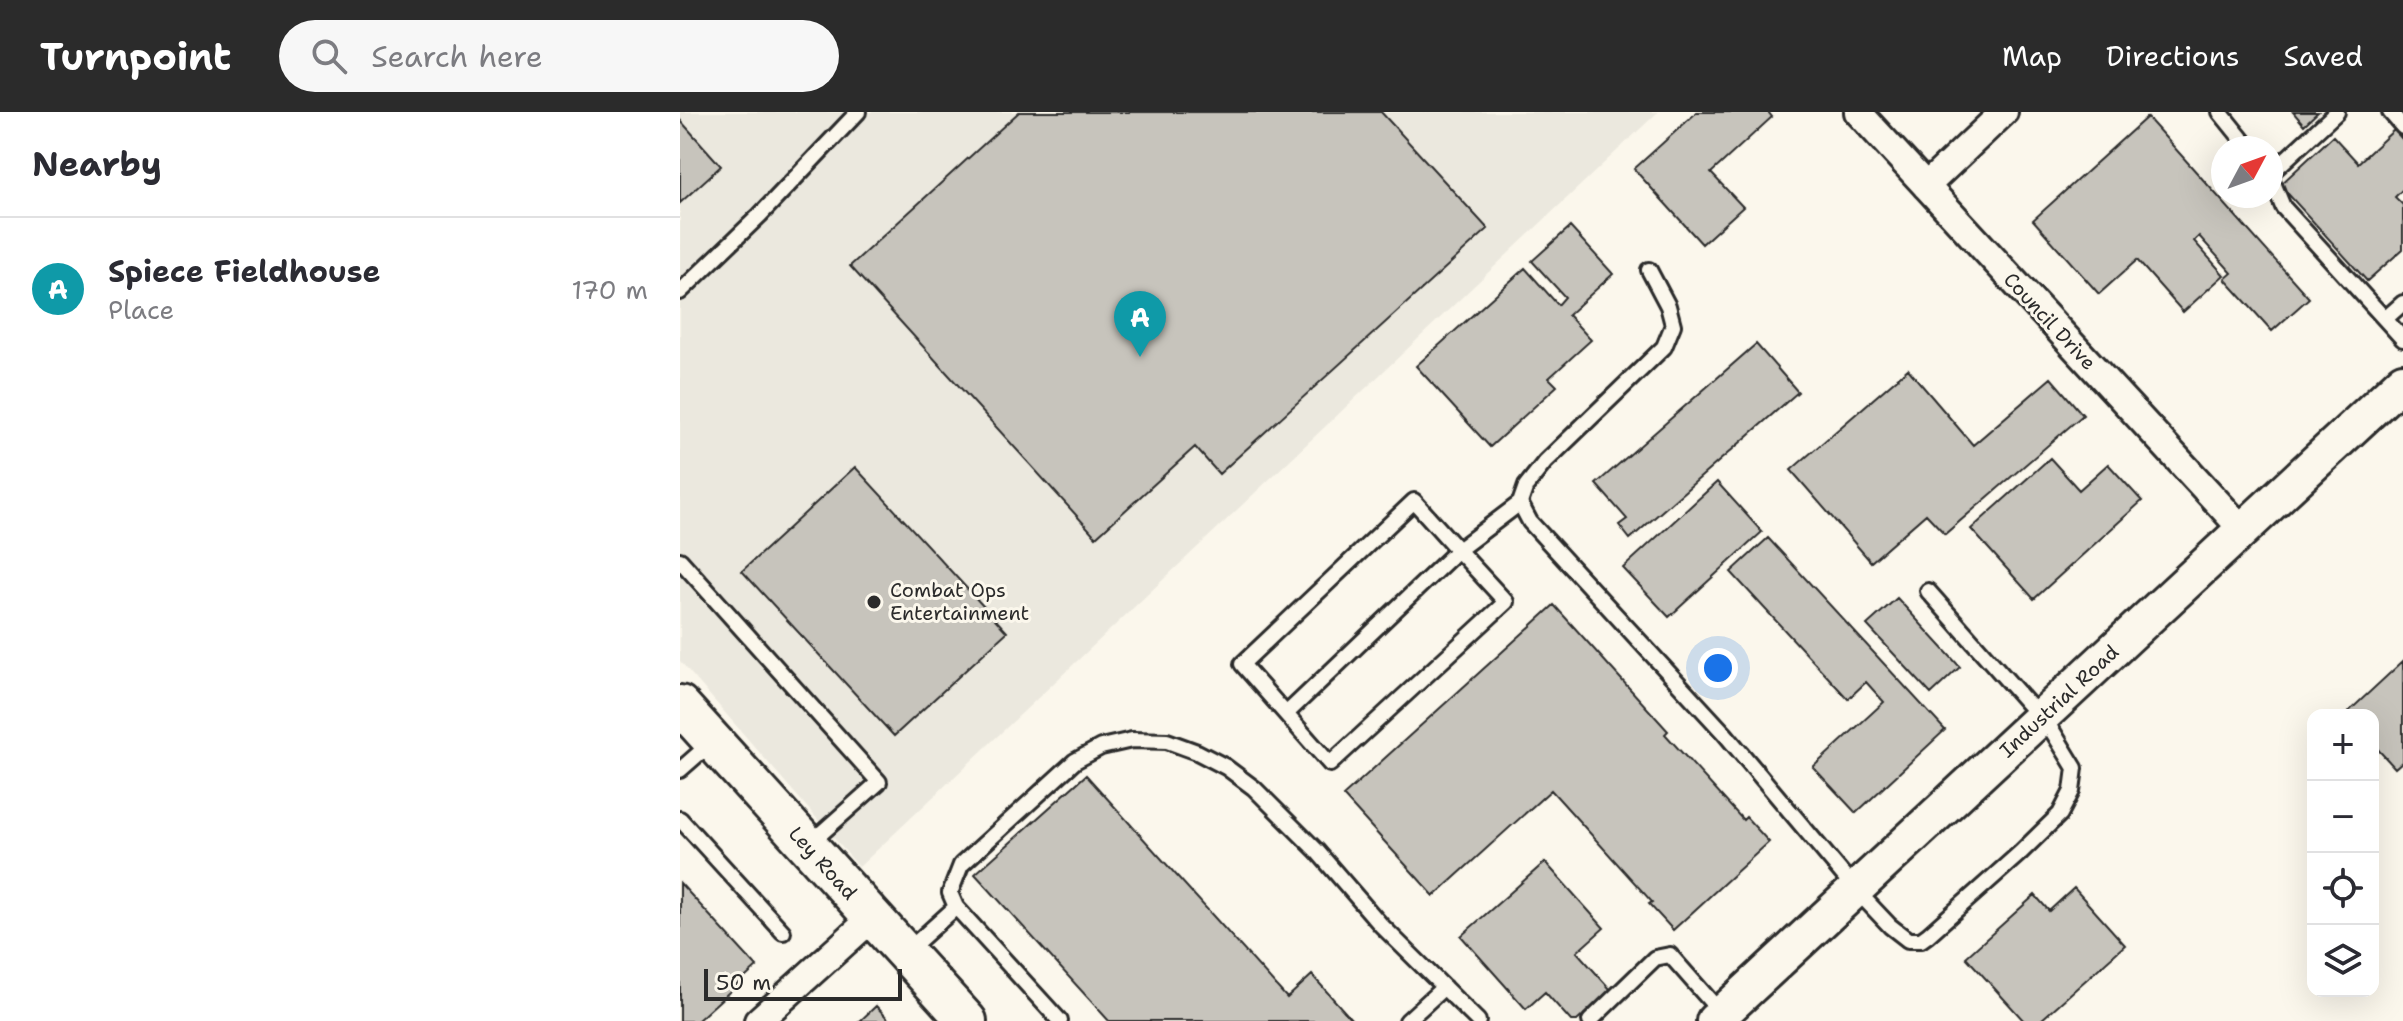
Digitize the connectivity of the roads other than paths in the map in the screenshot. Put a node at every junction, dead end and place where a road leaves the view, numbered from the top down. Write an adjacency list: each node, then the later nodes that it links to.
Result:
1 (858, 112): 13 (lane)
2 (1858, 112): 10 (street, Council Drive)
3 (2004, 112): 10 (street)
4 (2220, 112): 8 (lane)
5 (2337, 112): 9 (lane)
6 (2390, 112): 7 (lane)
7 (2403, 127)
8 (2239, 136)
9 (2283, 164)
10 (1926, 186): 19 (street, Council Drive)
11 (2283, 207): 15 (lane)
12 (1649, 270): 18 (lane)
13 (680, 292)
14 (2403, 303): 15 (lane)
15 (2385, 319): 16 (lane)
16 (2403, 339)
17 (2403, 381): 19 (street, Industrial Road)
18 (1520, 503): 20 (lane); 30 (lane)
19 (2243, 530): 25 (street, Industrial Road)
20 (1458, 550): 24 (lane); 24 (lane); 24 (lane)
21 (680, 560): 29 (lane)
22 (1928, 591): 25 (lane)
23 (680, 705): 26 (main road, Ley Road)
24 (1286, 714)
25 (2040, 718): 30 (street, Industrial Road); 30 (lane)
26 (713, 741): 27 (lane); 29 (main road, Ley Road)
27 (680, 770)
28 (680, 819): 33 (lane)
29 (808, 846): 32 (main road, Ley Road)
30 (1856, 890): 36 (street, Industrial Road)
31 (956, 907): 34 (lane); 35 (lane); 39 (lane)
32 (873, 917): 34 (main road, Ley Road); 37 (street)
33 (783, 932)
34 (905, 953): 38 (main road, Ley Road)
35 (1444, 987): 40 (lane); 41 (lane)
36 (1721, 1019): 42 (lane)
37 (758, 1021)
38 (967, 1021)
39 (1060, 1021)
40 (1407, 1021)
41 (1478, 1021)
42 (1590, 1021)

